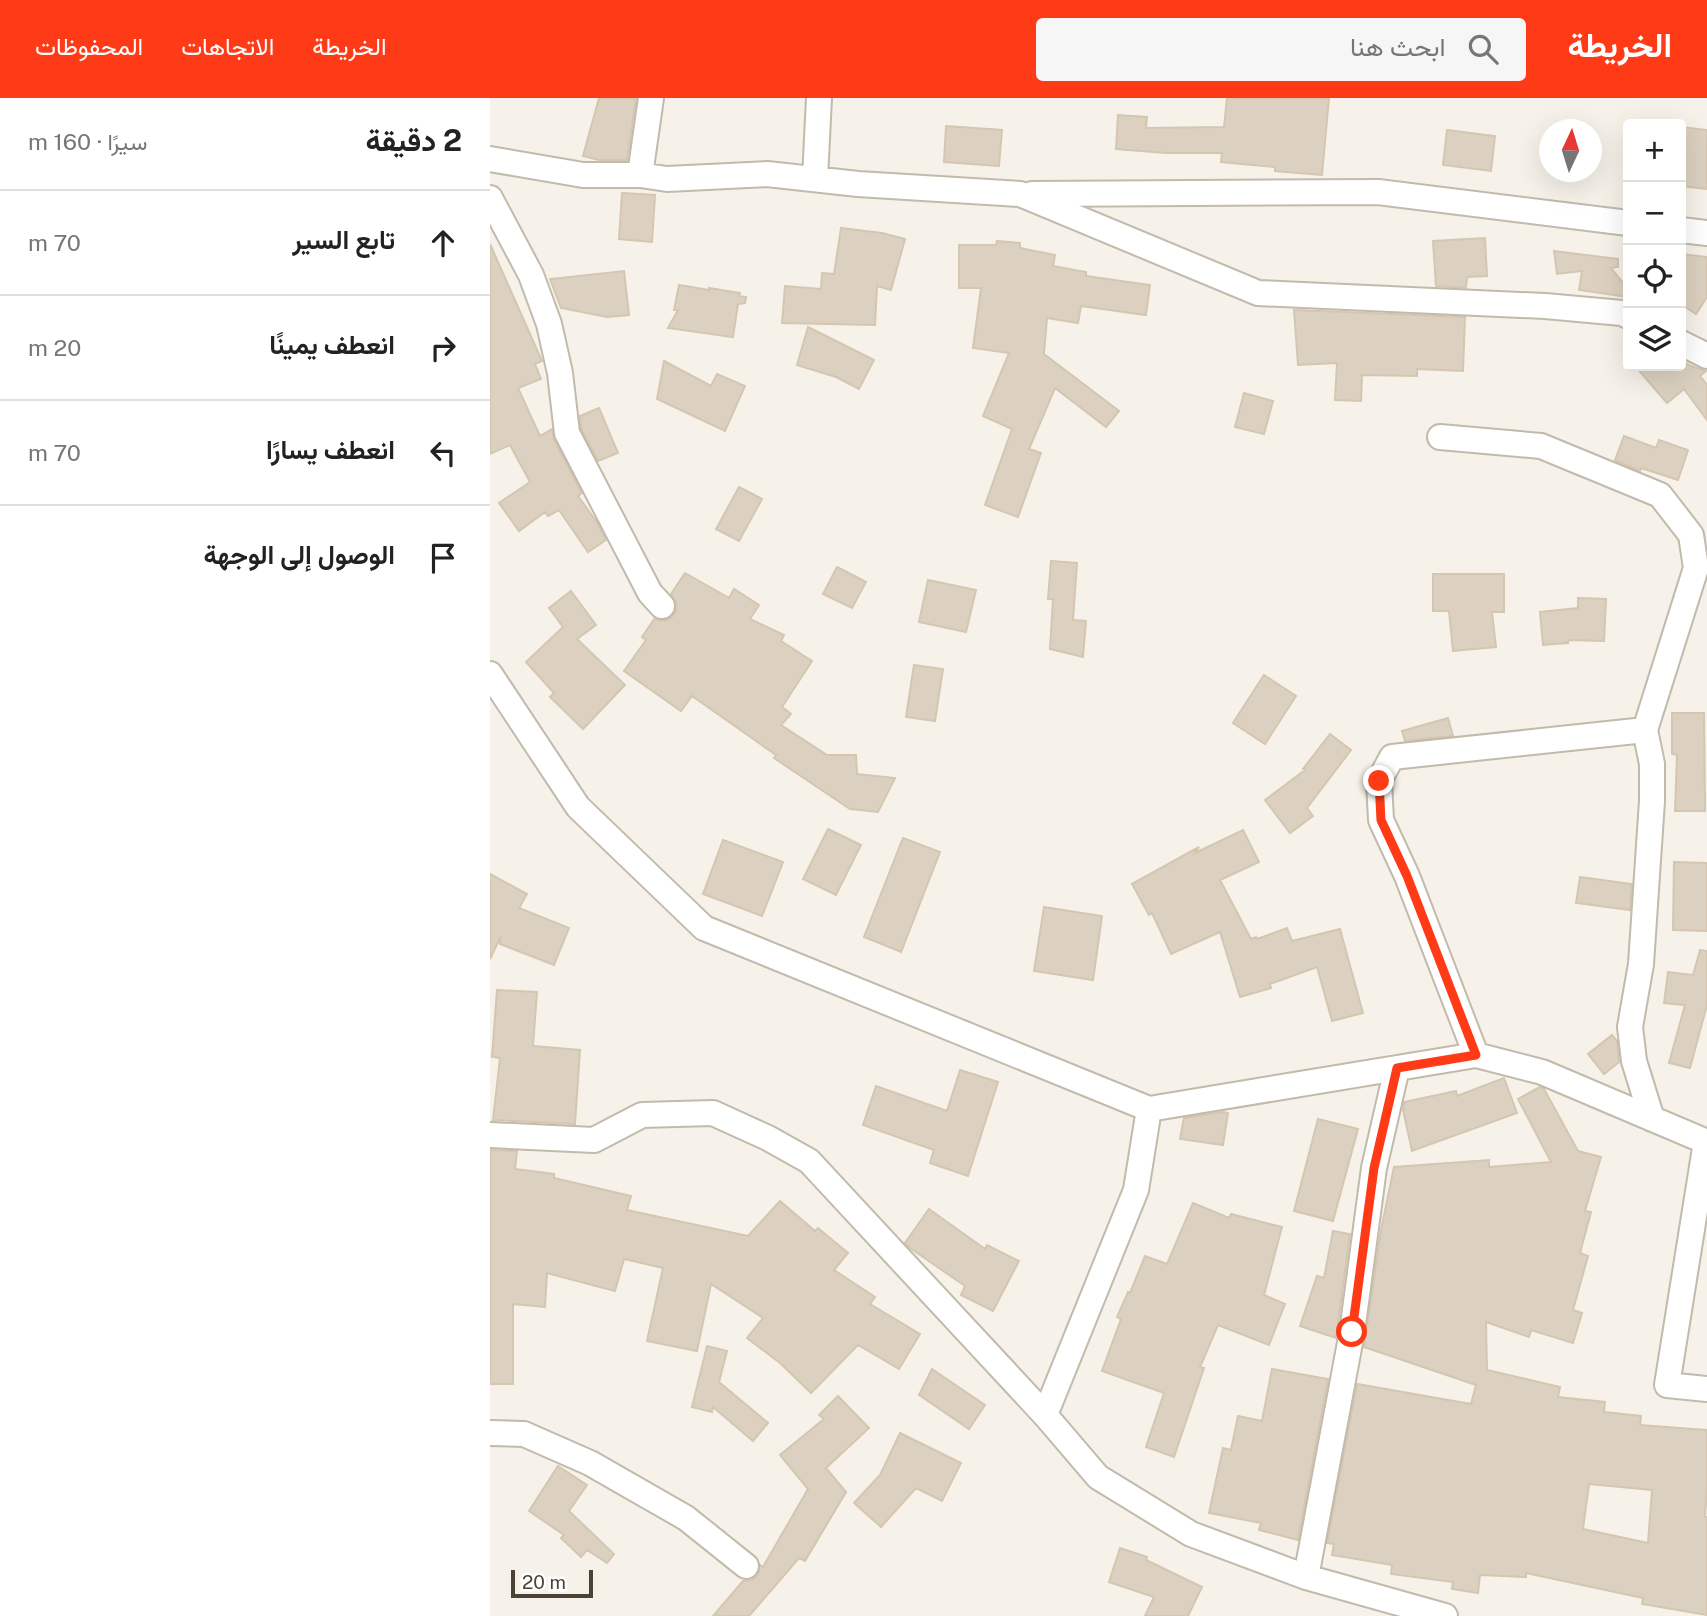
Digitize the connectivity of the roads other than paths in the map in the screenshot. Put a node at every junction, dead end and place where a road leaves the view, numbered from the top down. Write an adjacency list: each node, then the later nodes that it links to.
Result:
1 (651, 98): 4 (street)
2 (818, 98): 5 (street)
3 (490, 159): 4 (street)
4 (640, 175): 5 (street)
5 (815, 179): 6 (street)
6 (1020, 194): 8 (street); 11 (street)
7 (490, 198): 15 (street)
8 (1623, 222)
9 (1686, 231): 10 (street)
10 (1707, 233)
11 (1623, 314)
12 (1686, 346): 13 (street)
13 (1707, 356)
14 (1440, 437): 17 (street)
15 (662, 606)
16 (490, 674): 20 (street)
17 (1645, 730): 18 (street); 21 (street)
18 (1476, 1055): 19 (street); 21 (street)
19 (1397, 1068): 20 (street); 28 (street)
20 (1149, 1109): 25 (street)
21 (1652, 1119): 23 (street)
22 (490, 1135): 25 (street)
23 (1706, 1142): 24 (street)
24 (1707, 1389)
25 (1045, 1415): 28 (street)
26 (490, 1433): 27 (street)
27 (746, 1566)
28 (1306, 1577): 29 (street)
29 (1445, 1616)

